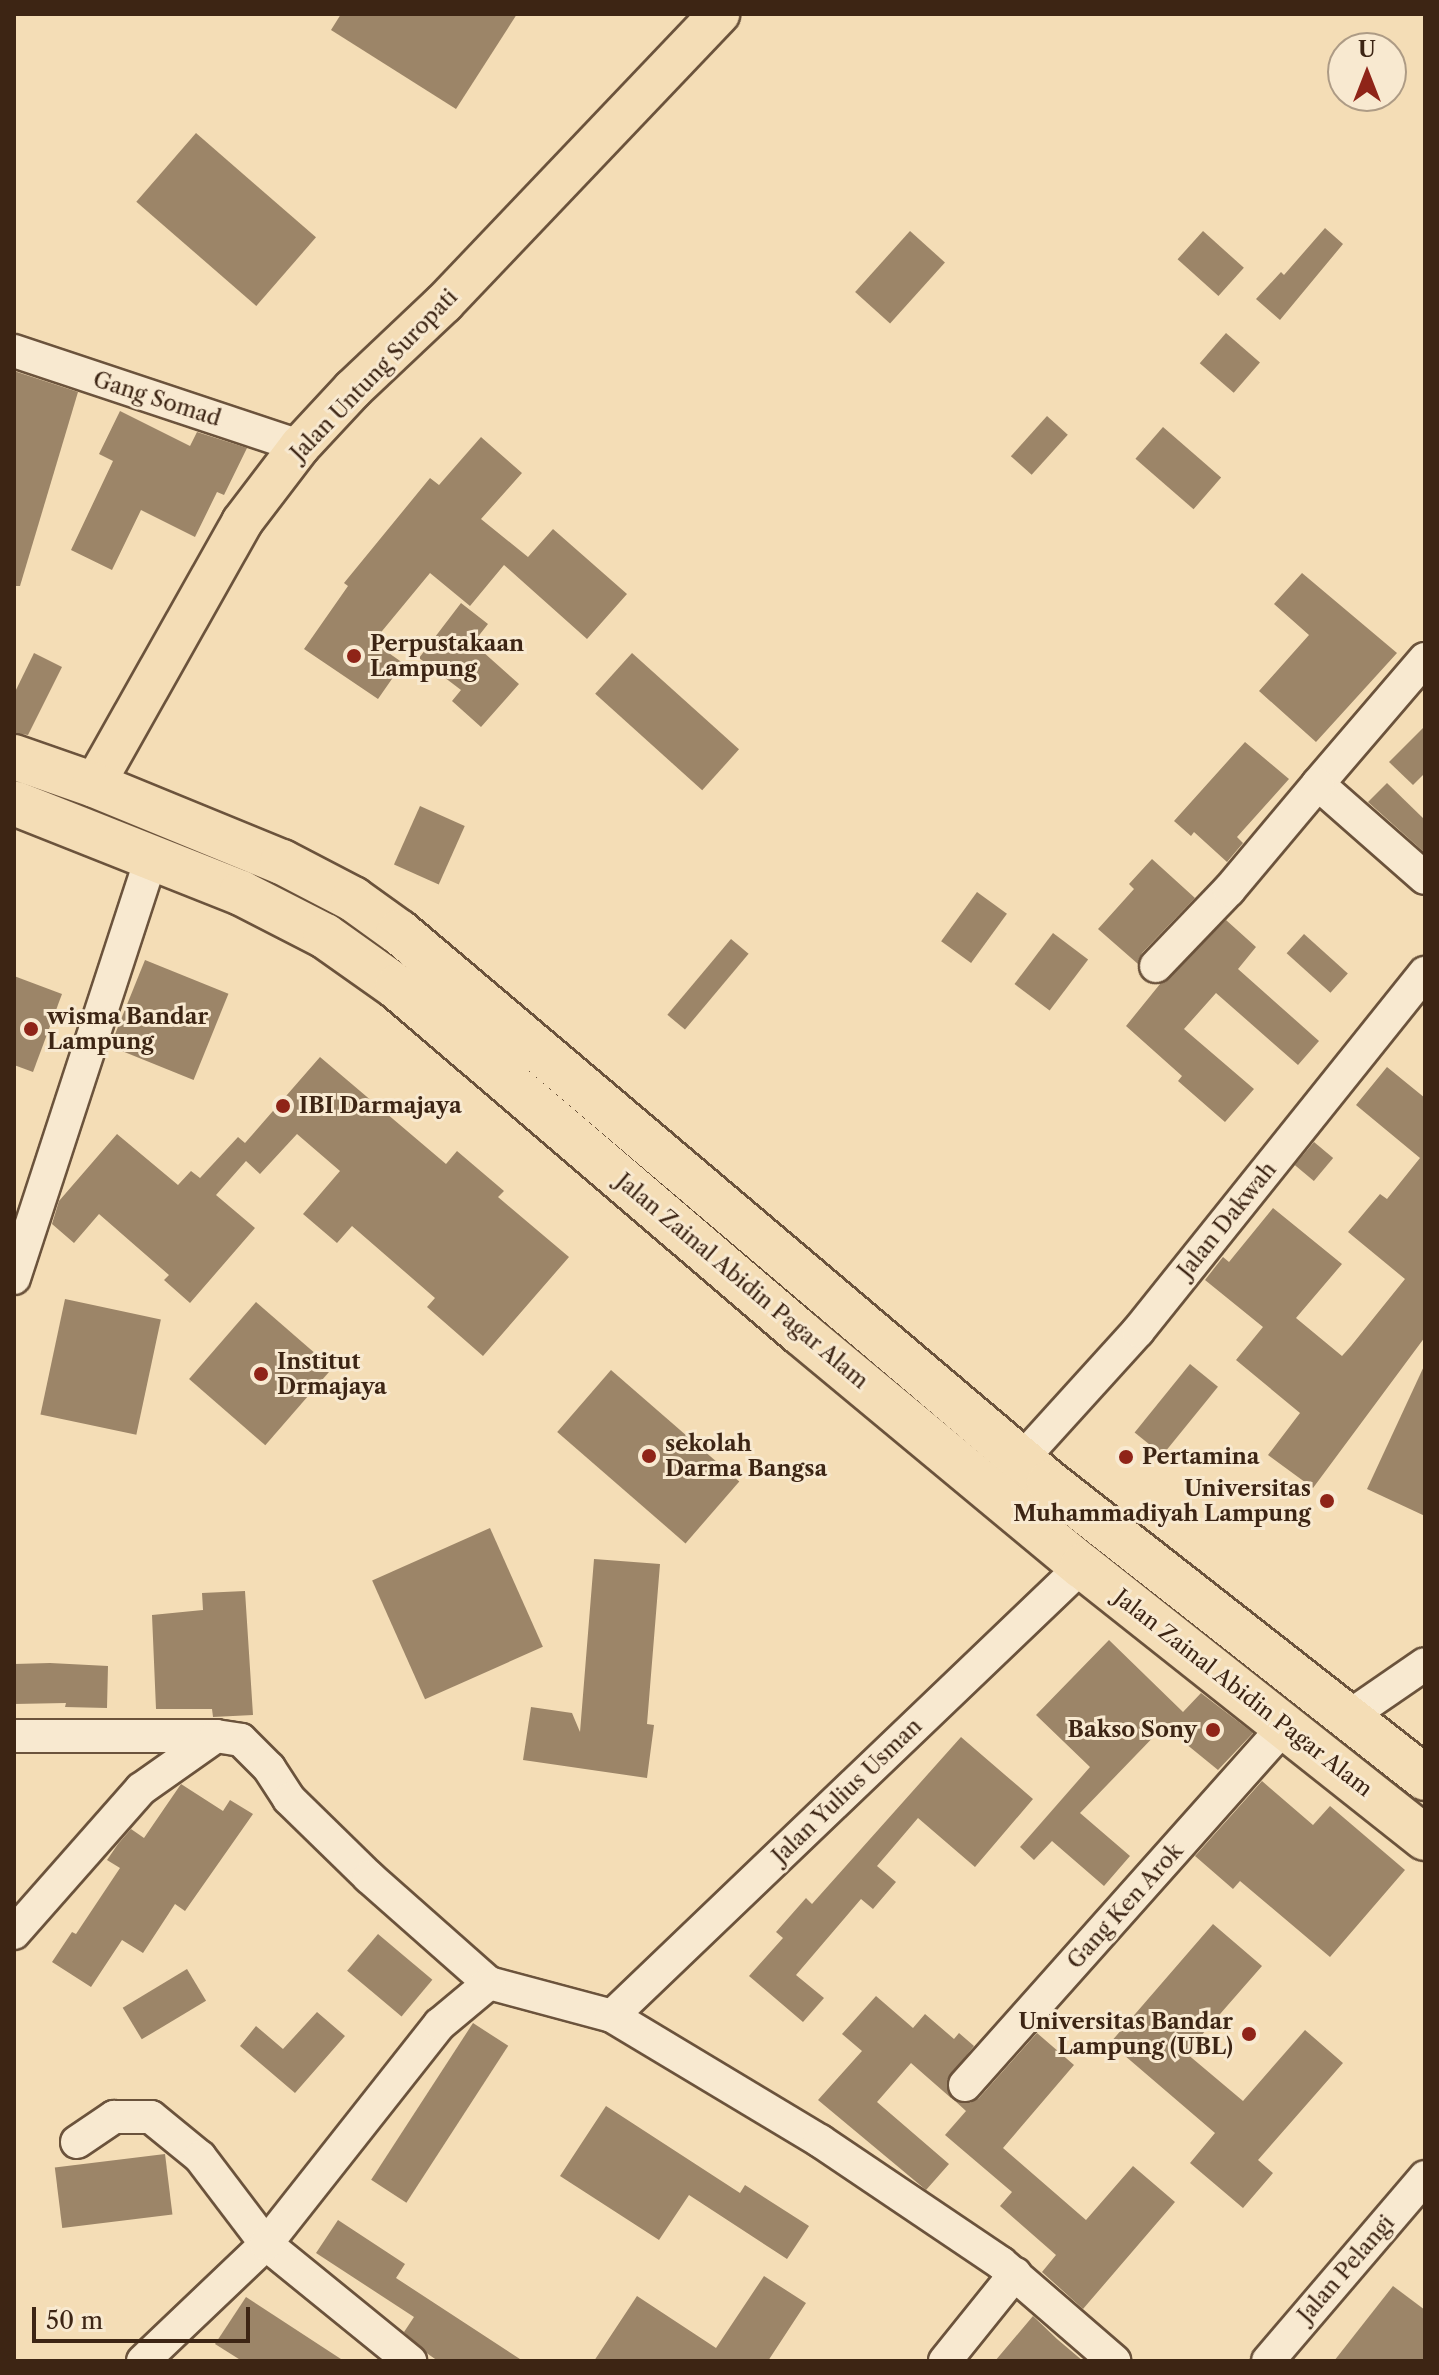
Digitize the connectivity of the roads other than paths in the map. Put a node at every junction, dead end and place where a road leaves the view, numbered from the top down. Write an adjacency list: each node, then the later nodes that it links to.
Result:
1 (719, 14): 3 (main road, Jalan Untung Suropati)
2 (14, 351): 3 (street, Gang Somad)
3 (300, 446): 7 (main road, Jalan Untung Suropati)
4 (1425, 659): 6 (street)
5 (14, 757): 7 (highway, Jalan Zainal Abidin Pagar Alam)
6 (1318, 784): 10 (street); 11 (street)
7 (94, 785): 13 (highway, Jalan Zainal Abidin Pagar Alam)
8 (14, 803): 9 (highway, Jalan Zainal Abidin Pagar Alam)
9 (152, 856): 14 (highway, Jalan Zainal Abidin Pagar Alam); 15 (street)
10 (1425, 878)
11 (1156, 966)
12 (1425, 973): 16 (street, Jalan Dakwah)
13 (715, 1200): 14 (highway); 16 (highway, Jalan Zainal Abidin Pagar Alam)
14 (685, 1233): 17 (highway, Jalan Zainal Abidin Pagar Alam)
15 (14, 1278)
16 (1021, 1460): 19 (highway, Jalan Zainal Abidin Pagar Alam)
17 (1082, 1566): 20 (highway, Jalan Zainal Abidin Pagar Alam); 27 (street, Jalan Yulius Usman)
18 (1425, 1664): 19 (street)
19 (1348, 1717): 23 (highway, Jalan Zainal Abidin Pagar Alam)
20 (1285, 1726): 24 (highway, Jalan Zainal Abidin Pagar Alam); 28 (street, Gang Ken Arok)
21 (14, 1736): 22 (street)
22 (216, 1736): 25 (street); 26 (street)
23 (1425, 1778)
24 (1425, 1838)
25 (14, 1933)
26 (489, 1983): 27 (street); 31 (street)
27 (612, 2016): 32 (street)
28 (965, 2085)
29 (77, 2142): 31 (street)
30 (1425, 2177): 37 (street, Jalan Pelangi)
31 (266, 2244): 33 (street); 34 (street)
32 (1015, 2274): 35 (street); 36 (street)
33 (143, 2361)
34 (410, 2361)
35 (945, 2361)
36 (1114, 2361)
37 (1268, 2361)

